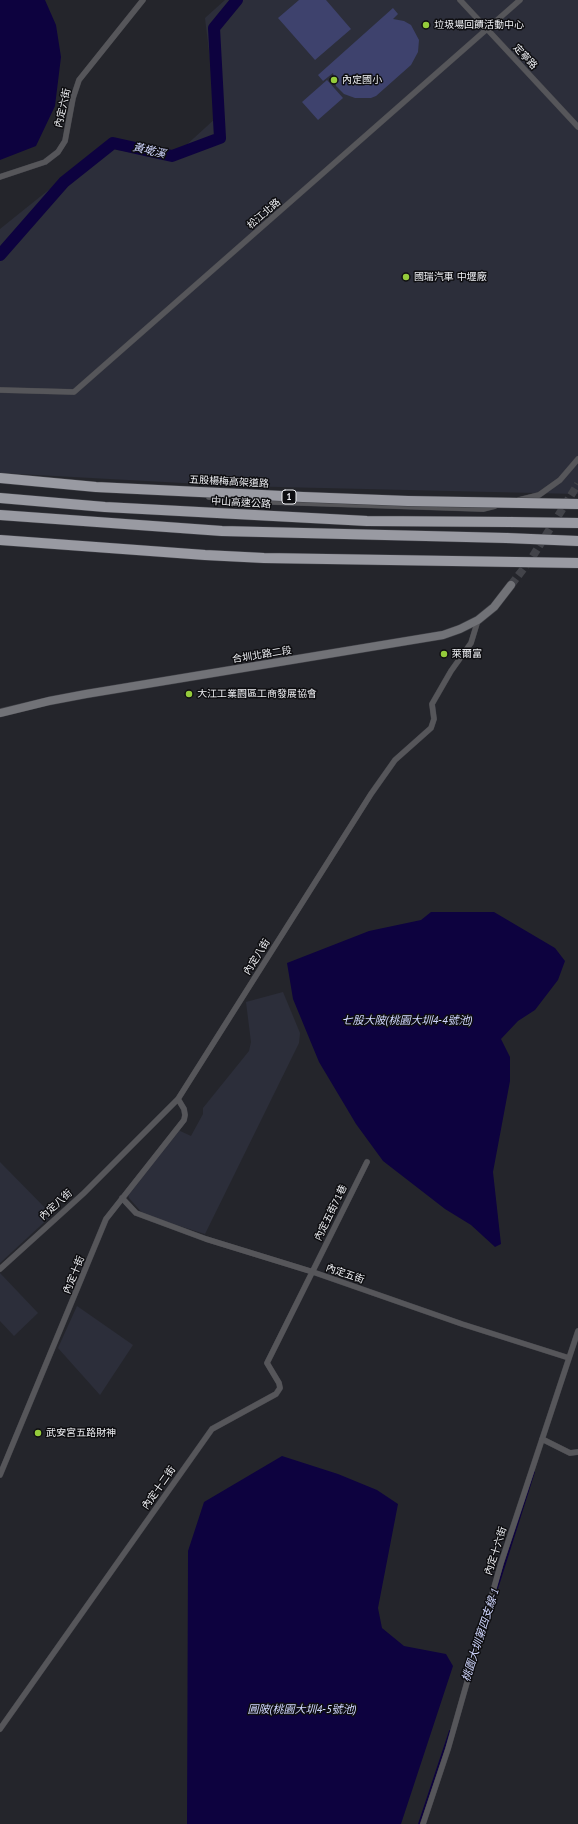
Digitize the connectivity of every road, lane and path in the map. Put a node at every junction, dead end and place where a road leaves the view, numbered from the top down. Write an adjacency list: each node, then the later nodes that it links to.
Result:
1 (143, 0): 6 (street, 內定六街)
2 (460, 0): 4 (street, 定寧路)
3 (520, 0): 4 (street, 松江北路)
4 (487, 29): 5 (street, 定寧路); 7 (street, 松江北路)
5 (578, 127)
6 (0, 177)
7 (0, 390)
8 (578, 459): 10 (street)
9 (0, 478): 12 (highway, 五股楊梅高架道路 / 1, bridge)
10 (0, 483)
11 (0, 498): 14 (highway, 中山高速公路 / 1, bridge)
12 (578, 504)
13 (0, 515): 16 (highway, bridge)
14 (578, 523)
15 (0, 540): 17 (highway, bridge)
16 (578, 541)
17 (578, 563)
18 (511, 585): 19 (street, 合圳北路二段)
19 (478, 620): 20 (street, 合圳北路二段); 21 (street, 內定八街)
20 (0, 713)
21 (178, 1099): 23 (street, 內定十街); 24 (street, 內定八街)
22 (367, 1162): 25 (street, 內定五街71巷)
23 (122, 1198): 25 (street, 內定五街); 30 (street, 內定十街)
24 (0, 1269)
25 (313, 1272): 27 (street, 內定五街); 31 (street, 內定十二街)
26 (578, 1331): 27 (street, 內定十六街)
27 (569, 1358): 28 (street, 內定十六街)
28 (542, 1439): 29 (street); 32 (street, 內定十六街)
29 (578, 1452)
30 (0, 1475)
31 (0, 1729)
32 (423, 1824)

